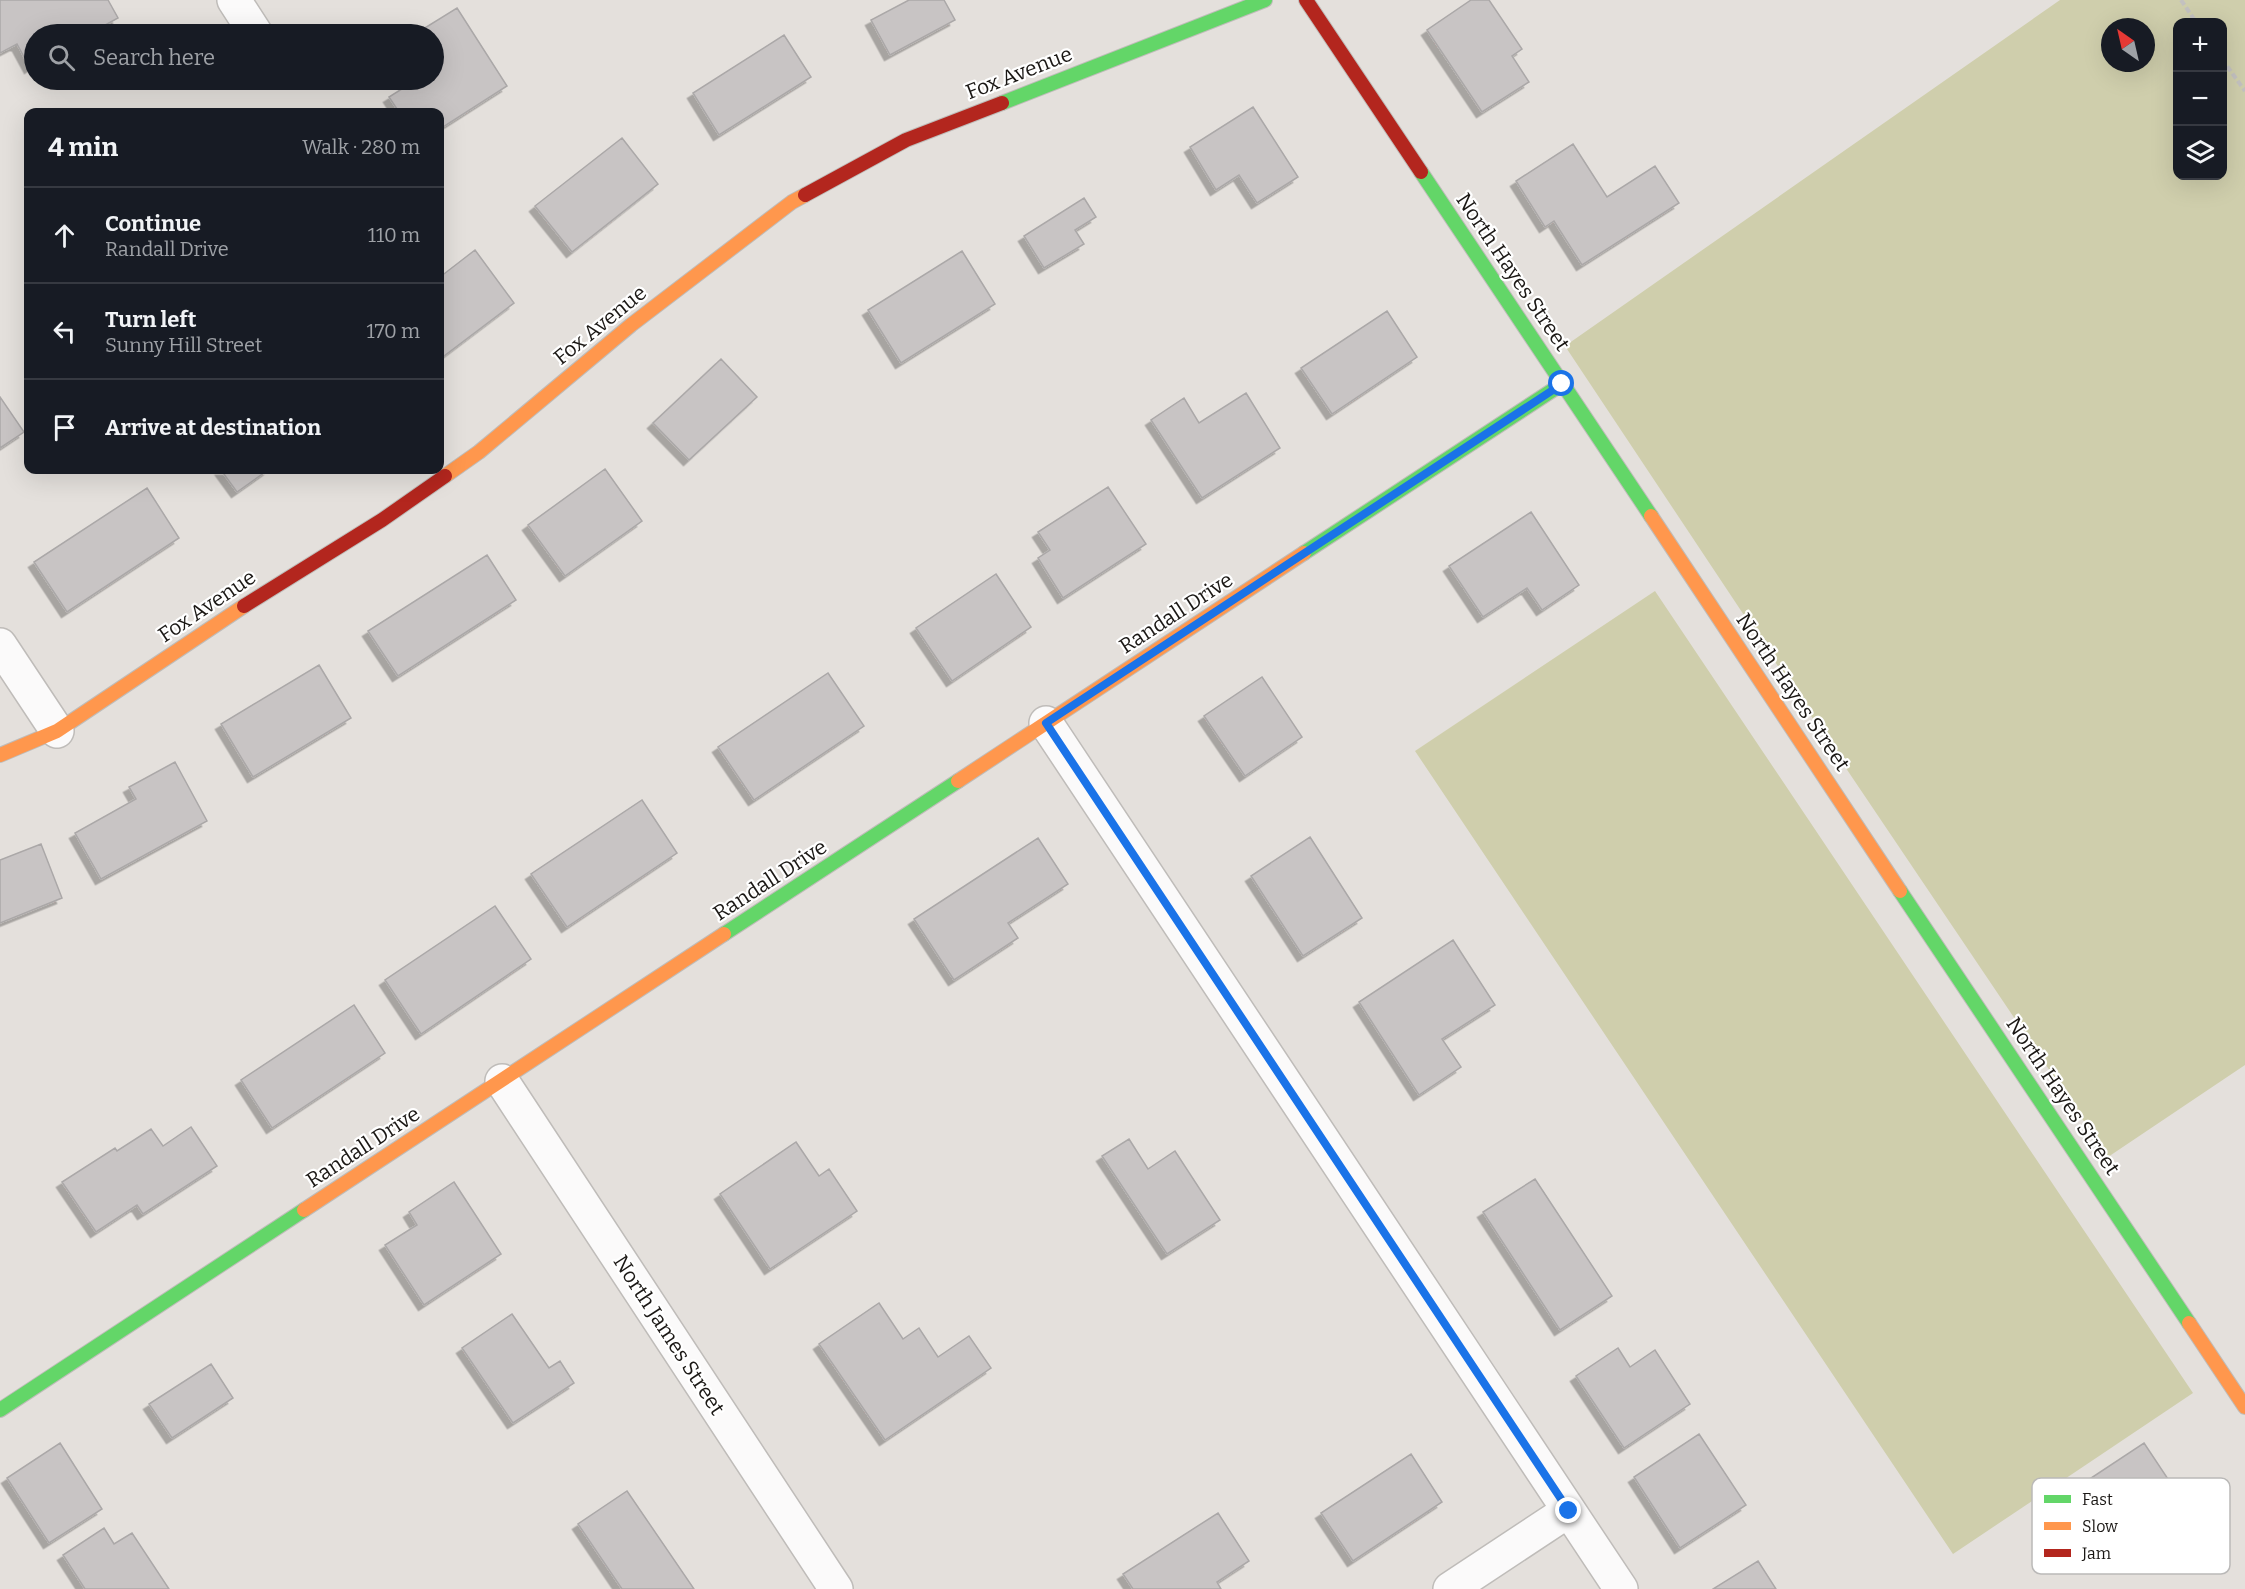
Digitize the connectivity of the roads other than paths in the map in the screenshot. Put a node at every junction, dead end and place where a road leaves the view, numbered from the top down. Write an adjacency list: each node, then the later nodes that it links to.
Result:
1 (234, 0): 4 (street)
2 (1265, 0): 8 (street, Fox Avenue)
3 (1306, 0): 5 (street, North Hayes Street)
4 (250, 24)
5 (1562, 384): 7 (street, Randall Drive); 11 (street, North Hayes Street)
6 (0, 645): 8 (street)
7 (1046, 723): 10 (street, Randall Drive); 13 (street)
8 (57, 731): 9 (street, Fox Avenue)
9 (0, 755)
10 (502, 1081): 12 (street, Randall Drive); 14 (street, North James Street)
11 (2245, 1407)
12 (0, 1410)
13 (1569, 1511): 15 (street); 16 (street)
14 (836, 1589)
15 (1450, 1589)
16 (1621, 1589)

